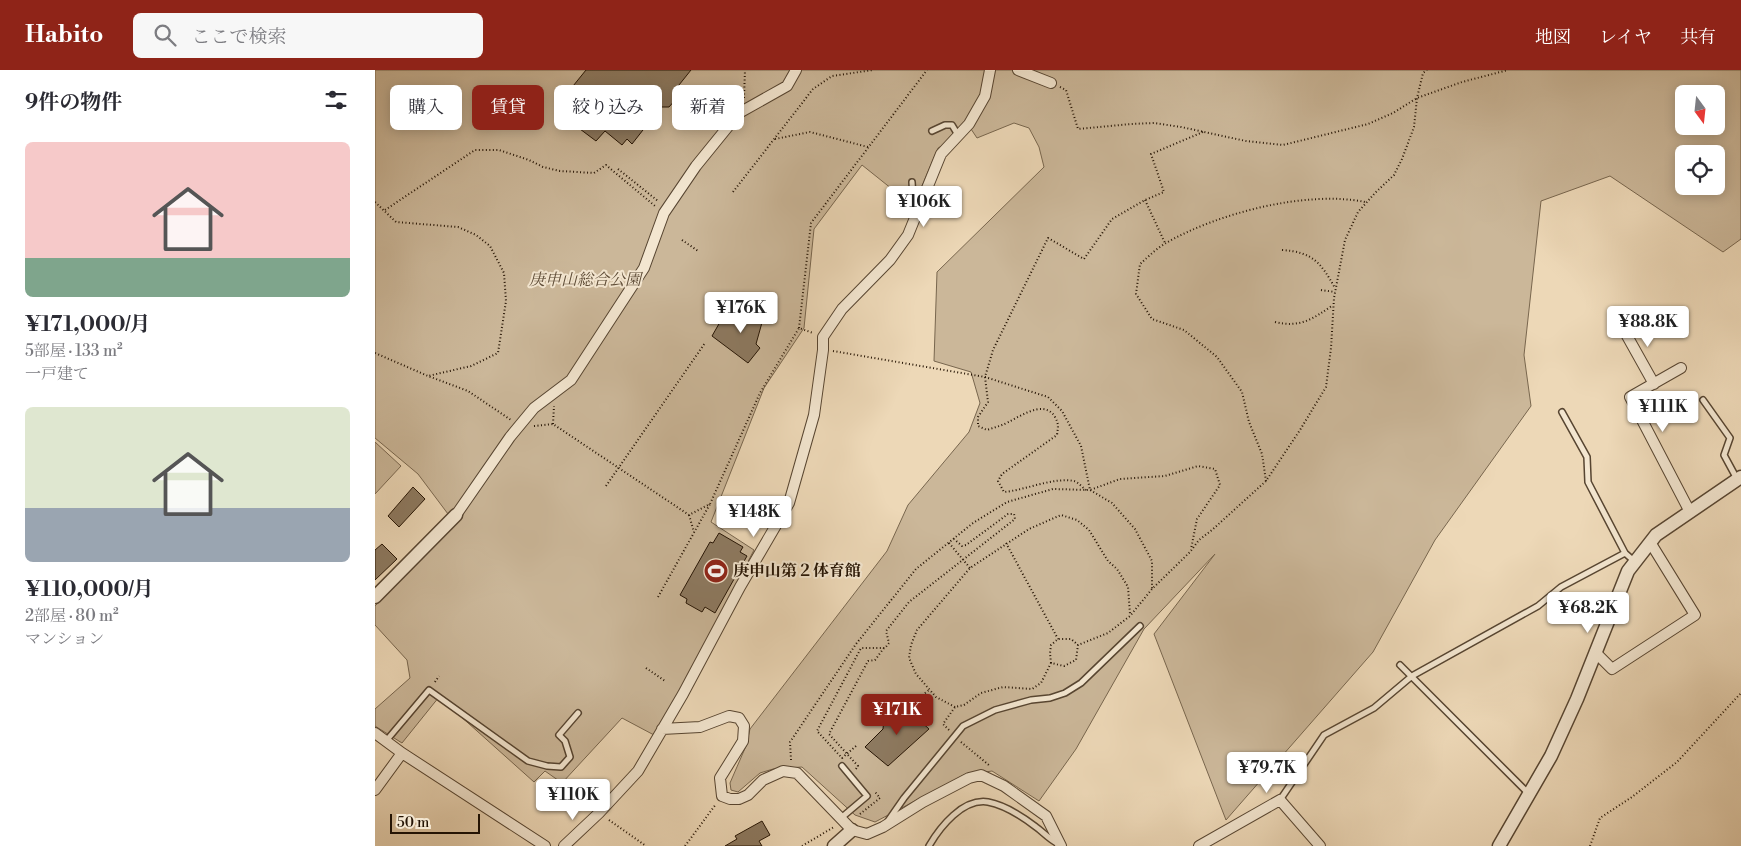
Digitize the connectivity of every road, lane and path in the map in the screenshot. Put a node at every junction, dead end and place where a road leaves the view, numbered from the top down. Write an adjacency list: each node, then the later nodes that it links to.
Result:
1 (745, 70): 10 (path)
2 (796, 70): 12 (street)
3 (873, 70): 17 (path)
4 (927, 70): 18 (path)
5 (990, 70): 16 (street)
6 (1018, 70): 9 (street)
7 (1427, 70): 11 (path)
8 (1508, 70): 11 (path)
9 (1051, 83): 15 (path)
10 (744, 90)
11 (1417, 98): 15 (path); 24 (path)
12 (744, 110)
13 (725, 130): 25 (street)
14 (932, 131): 16 (lane)
15 (1203, 132): 22 (path)
16 (959, 135): 27 (street)
17 (774, 139): 18 (path); 21 (path)
18 (868, 147): 38 (path)
19 (618, 169): 25 (path)
20 (912, 182): 27 (lane)
21 (733, 192)
22 (1145, 200): 29 (path); 45 (path)
23 (375, 202): 26 (path)
24 (1366, 202): 29 (path); 32 (path)
25 (662, 208): 26 (path); 49 (street)
26 (385, 210): 44 (path)
27 (914, 218): 39 (street)
28 (681, 240): 31 (path)
29 (1165, 243): 52 (path)
30 (1283, 250): 32 (path)
31 (698, 251)
32 (1335, 288): 34 (path)
33 (1321, 290): 34 (path)
34 (1335, 292): 35 (path)
35 (1333, 304): 36 (path); 52 (path)
36 (1275, 322)
37 (1621, 325): 46 (street)
38 (799, 328): 39 (path); 56 (path)
39 (823, 337): 41 (street)
40 (705, 343): 50 (path)
41 (823, 350): 45 (path); 91 (street)
42 (375, 353): 44 (path)
43 (1681, 368): 46 (street)
44 (428, 376): 49 (path)
45 (985, 376): 54 (path); 55 (path)
46 (1654, 384): 57 (street)
47 (1703, 400): 51 (lane)
48 (1562, 412): 66 (lane)
49 (518, 427): 50 (path); 58 (street)
50 (619, 468): 53 (path); 59 (path)
51 (1739, 478): 57 (street)
52 (1266, 480): 65 (path)
53 (606, 486)
54 (1086, 490): 55 (path); 61 (path)
55 (1090, 490): 65 (path); 70 (path)
56 (710, 504): 59 (path); 60 (path)
57 (1690, 512): 62 (street)
58 (456, 516): 71 (street)
59 (689, 516): 60 (path)
60 (694, 532): 72 (path)
61 (954, 539): 63 (path); 67 (path)
62 (1650, 542): 68 (street); 78 (street)
63 (949, 543): 67 (path); 101 (path)
64 (1006, 543): 69 (path); 73 (path); 75 (path)
65 (1190, 552): 70 (path)
66 (1625, 552): 68 (lane); 83 (lane)
67 (962, 559): 69 (path); 77 (path)
68 (1635, 562): 78 (street)
69 (970, 568): 86 (path)
70 (1152, 589): 73 (path)
71 (375, 597)
72 (658, 597)
73 (1130, 616): 76 (path)
74 (1140, 626): 93 (lane)
75 (1058, 639): 76 (path); 79 (path)
76 (1078, 645): 79 (path)
77 (885, 648): 97 (path); 97 (path)
78 (1595, 652): 104 (street)
79 (1051, 663): 89 (path)
80 (1401, 665): 83 (lane)
81 (647, 668): 84 (path)
82 (439, 676): 85 (path)
83 (1412, 676): 104 (lane); 106 (lane)
84 (665, 681)
85 (433, 685)
86 (929, 690): 88 (path); 89 (path)
87 (1741, 693): 122 (path)
88 (914, 702)
89 (955, 707): 93 (path)
90 (578, 714): 94 (lane)
91 (662, 729): 105 (street); 107 (street)
92 (375, 733): 94 (street)
93 (955, 738): 99 (path); 109 (lane)
94 (386, 741): 96 (street)
95 (856, 746): 97 (path)
96 (402, 753): 102 (street); 112 (street)
97 (847, 754): 100 (path)
98 (842, 766): 108 (lane)
99 (990, 766)
100 (855, 769)
101 (791, 772): 105 (street); 108 (street)
102 (375, 790)
103 (873, 791): 108 (path)
104 (1529, 795): 121 (street)
105 (722, 796): 115 (path)
106 (1280, 800): 110 (street); 120 (street)
107 (599, 813): 113 (street); 114 (path)
108 (847, 824): 109 (street); 116 (path); 117 (street)
109 (883, 827): 111 (street)
110 (1212, 843): 119 (street)
111 (1061, 845): 118 (lane)
112 (545, 846)
113 (564, 846)
114 (646, 846)
115 (685, 846)
116 (802, 846)
117 (833, 846)
118 (929, 846)
119 (1199, 846)
120 (1319, 846)
121 (1499, 846)
122 (1590, 846)

